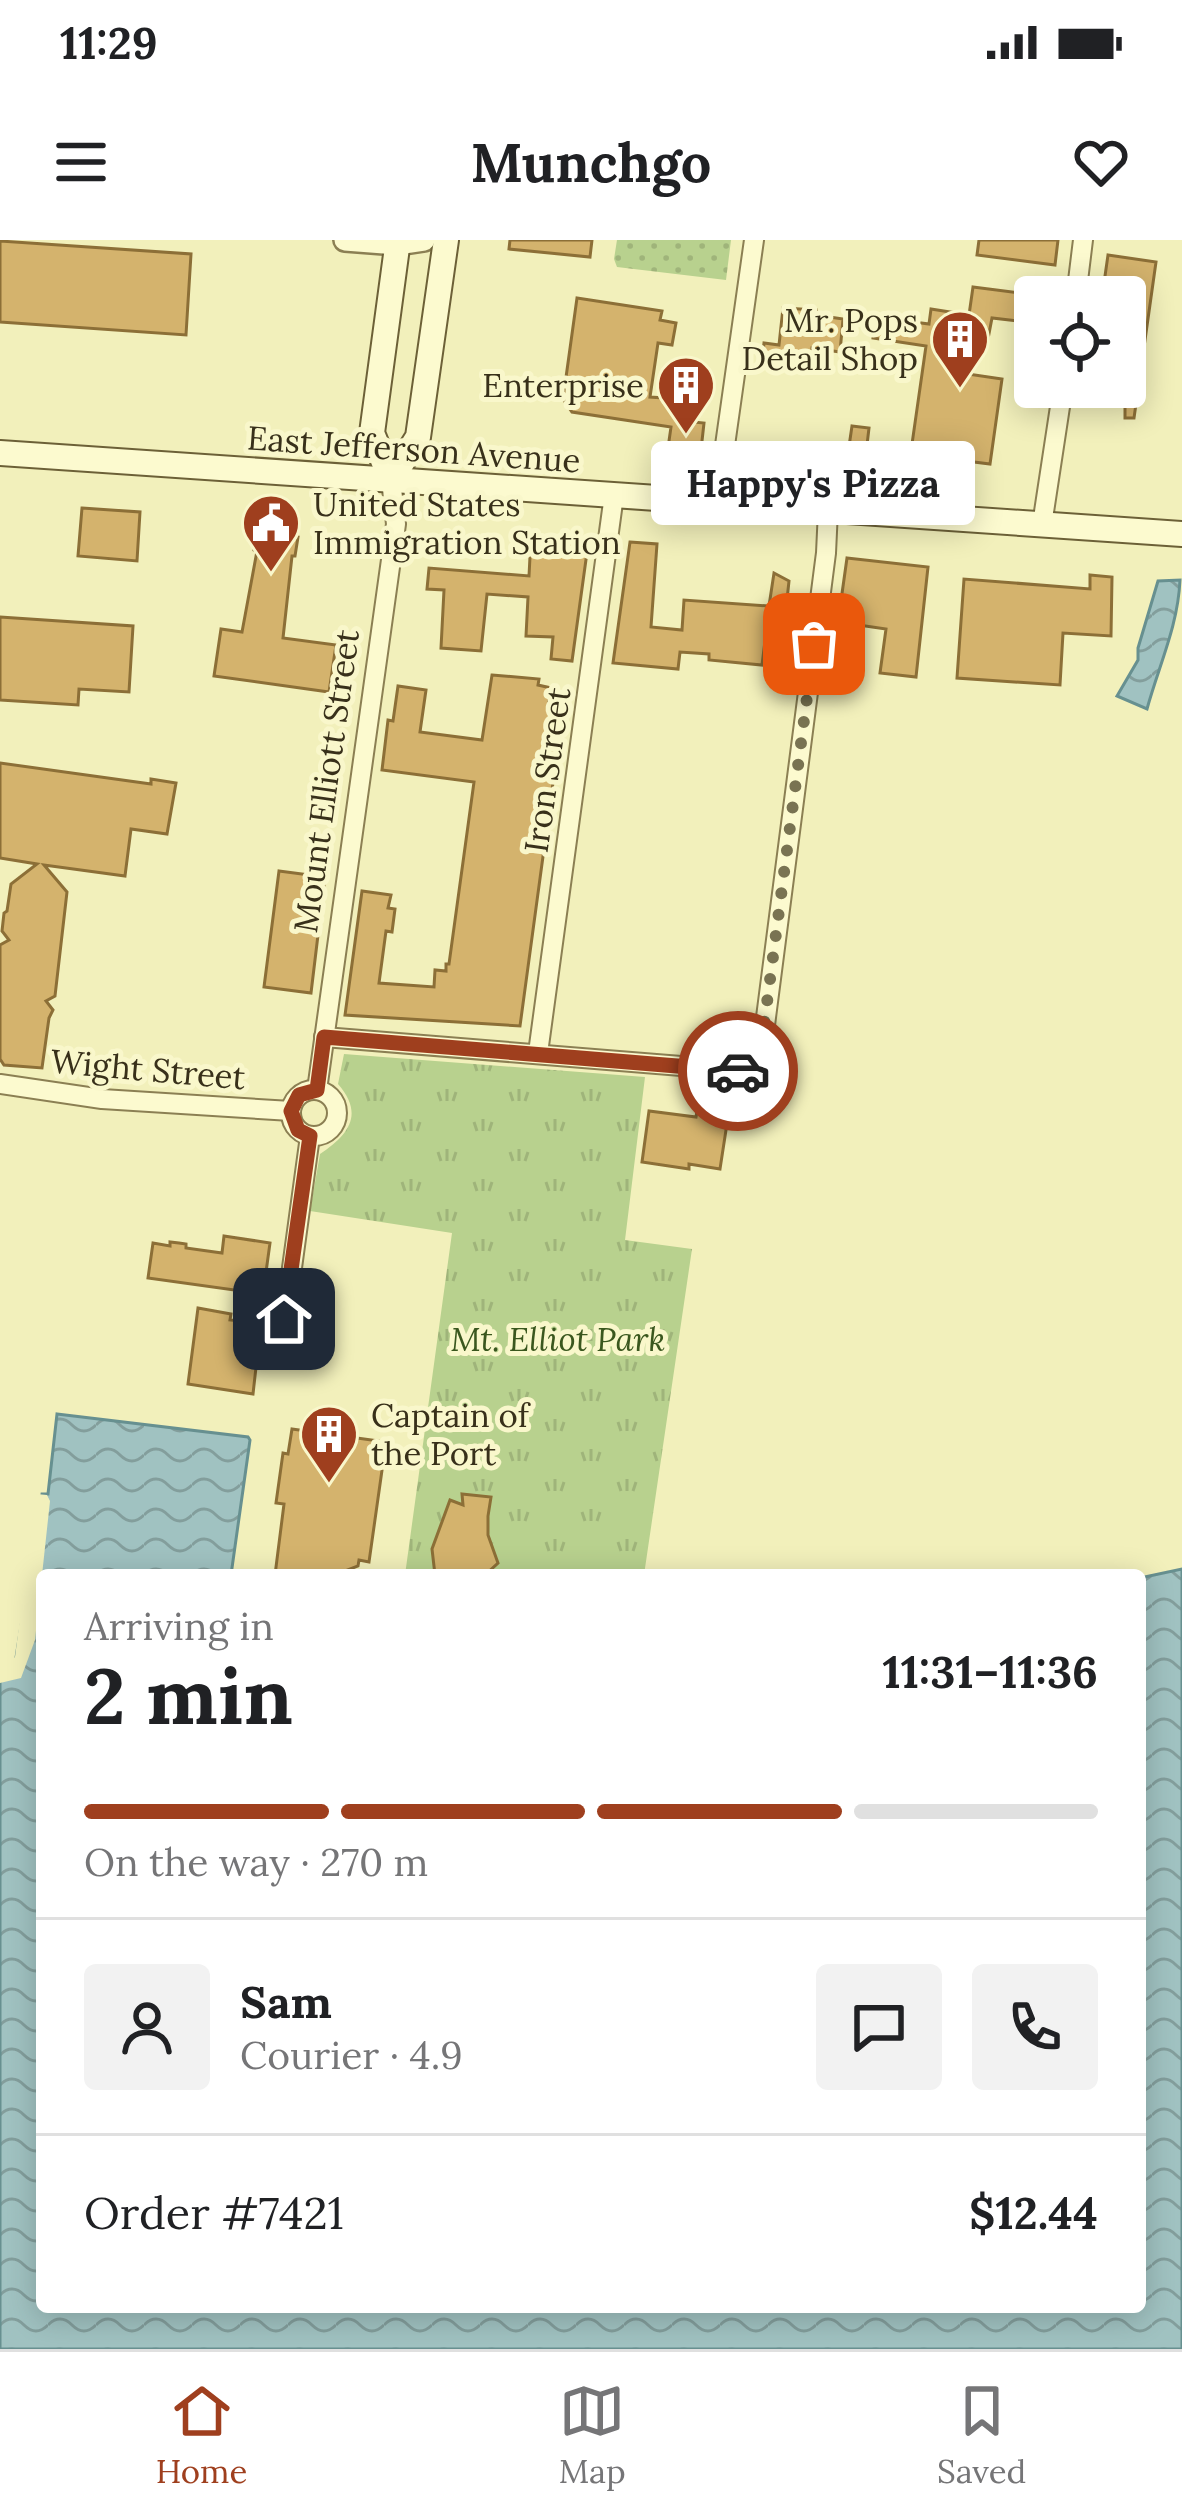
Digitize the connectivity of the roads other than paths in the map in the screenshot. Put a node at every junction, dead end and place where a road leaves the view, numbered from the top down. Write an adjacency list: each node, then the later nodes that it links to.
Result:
1 (345, 240): 6 (street)
2 (424, 240): 6 (street)
3 (446, 240): 9 (main road)
4 (754, 240): 16 (street)
5 (1083, 240): 7 (street)
6 (398, 242): 8 (main road, Mount Elliott Street)
7 (1079, 276)
8 (391, 296): 9 (main road); 10 (main road, Mount Elliott Street)
9 (437, 305): 11 (main road)
10 (376, 403): 11 (main road); 14 (main road, Mount Elliott Street)
11 (422, 408): 14 (main road)
12 (1060, 408): 18 (street)
13 (0, 453): 14 (main road, East Jefferson Avenue)
14 (391, 480): 15 (main road, East Jefferson Avenue); 20 (street, Mount Elliott Street)
15 (614, 495): 16 (main road, East Jefferson Avenue); 21 (street, Iron Street)
16 (717, 502): 17 (main road, East Jefferson Avenue)
17 (828, 510): 18 (main road, East Jefferson Avenue); 21 (street)
18 (1042, 525): 19 (main road, East Jefferson Avenue)
19 (1182, 534)
20 (324, 1037): 21 (street); 23 (street, Mount Elliott Street)
21 (538, 1053)
22 (0, 1084): 24 (street, Wight Street)
23 (317, 1090): 24 (street); 25 (street)
24 (291, 1111): 25 (street)
25 (310, 1136): 26 (street)
26 (284, 1319)

